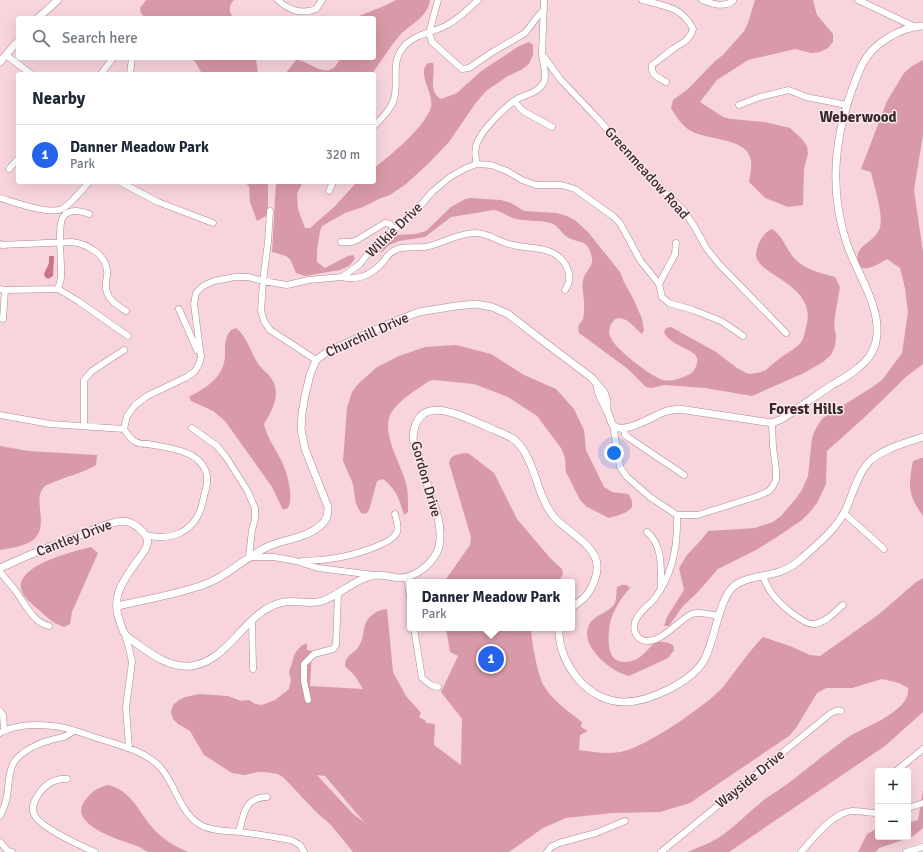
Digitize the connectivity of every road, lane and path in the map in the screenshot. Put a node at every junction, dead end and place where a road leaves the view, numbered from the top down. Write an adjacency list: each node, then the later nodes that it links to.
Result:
1 (58, 0): 12 (street)
2 (278, 0): 3 (street)
3 (322, 0)
4 (438, 0): 15 (street)
5 (478, 0): 15 (street)
6 (544, 0): 11 (street)
7 (642, 0): 25 (street)
8 (702, 0): 9 (street)
9 (733, 0)
10 (858, 0): 13 (street)
11 (544, 10): 15 (street); 18 (street)
12 (40, 16)
13 (913, 26): 14 (street); 28 (street)
14 (923, 26)
15 (429, 33): 29 (street)
16 (16, 43): 17 (street)
17 (6, 54): 21 (street); 22 (street)
18 (542, 54): 26 (street); 56 (street, Greenmeadow Road)
19 (112, 60): 23 (street)
20 (132, 60): 24 (street)
21 (0, 62)
22 (28, 72)
23 (102, 72)
24 (130, 72)
25 (666, 82)
26 (514, 101): 30 (street); 32 (street)
27 (739, 105): 28 (street)
28 (847, 105): 63 (street)
29 (376, 124)
30 (552, 127)
31 (16, 161): 33 (street)
32 (477, 164): 42 (street, Wilkie Drive); 49 (street)
33 (9, 169)
34 (87, 184): 38 (street)
35 (124, 184): 41 (street)
36 (332, 184): 37 (street)
37 (329, 192)
38 (0, 198)
39 (270, 211): 48 (street)
40 (89, 214): 44 (street)
41 (213, 223)
42 (394, 229): 43 (street); 47 (street, Wilkie Drive)
43 (341, 242)
44 (60, 243): 46 (street); 51 (street); 54 (street)
45 (676, 243): 49 (street)
46 (0, 244)
47 (342, 277): 48 (street); 52 (street)
48 (263, 281): 60 (street); 61 (street)
49 (659, 284): 58 (street)
50 (3, 289): 51 (street); 55 (street)
51 (58, 289): 57 (street)
52 (565, 290)
53 (179, 310): 60 (street)
54 (126, 311)
55 (0, 318)
56 (786, 333)
57 (128, 336)
58 (743, 336)
59 (124, 350): 65 (street)
60 (200, 358): 67 (street)
61 (316, 360): 64 (street, Churchill Drive); 77 (street, Churchill Drive)
62 (0, 414): 65 (street)
63 (772, 423): 68 (street); 73 (street)
64 (613, 425): 68 (street); 73 (street)
65 (84, 426): 67 (street)
66 (192, 428): 77 (street)
67 (124, 429): 75 (street)
68 (624, 430): 70 (street)
69 (923, 437): 71 (street)
70 (684, 475)
71 (844, 513): 76 (street); 82 (street)
72 (395, 514): 78 (street)
73 (677, 515): 84 (street)
74 (647, 532): 84 (street)
75 (146, 536): 79 (street, Cantley Drive); 87 (street)
76 (884, 549)
77 (249, 557): 78 (street, Gordon Drive); 87 (street, Churchill Drive)
78 (296, 561): 81 (street, Gordon Drive)
79 (0, 568)
80 (0, 572): 91 (street)
81 (377, 575): 83 (street, Gordon Drive); 85 (street)
82 (762, 576): 88 (street); 89 (street)
83 (407, 577): 86 (street, Gordon Drive)
84 (661, 588): 89 (street)
85 (338, 594): 90 (street); 97 (street)
86 (575, 605)
87 (116, 606): 94 (street)
88 (843, 606)
89 (719, 616): 93 (street)
90 (252, 620): 94 (street); 95 (street)
91 (49, 626)
92 (414, 631): 96 (street)
93 (558, 631)
94 (125, 635): 102 (street)
95 (253, 669)
96 (438, 687)
97 (308, 700)
98 (841, 711): 119 (street, Wayside Drive)
99 (0, 712): 101 (street)
100 (73, 730): 101 (street); 102 (street); 110 (street)
101 (2, 732)
102 (129, 748): 112 (street)
103 (923, 749): 104 (street)
104 (900, 768)
105 (67, 779): 116 (street)
106 (267, 797): 112 (street)
107 (923, 803): 108 (street)
108 (911, 807)
109 (875, 813): 120 (street)
110 (0, 816)
111 (625, 821): 118 (street)
112 (239, 832): 117 (street)
113 (0, 842): 115 (street)
114 (923, 847): 121 (street)
115 (12, 852)
116 (94, 852)
117 (304, 852)
118 (548, 852)
119 (661, 852)
120 (801, 852)
121 (906, 852)

